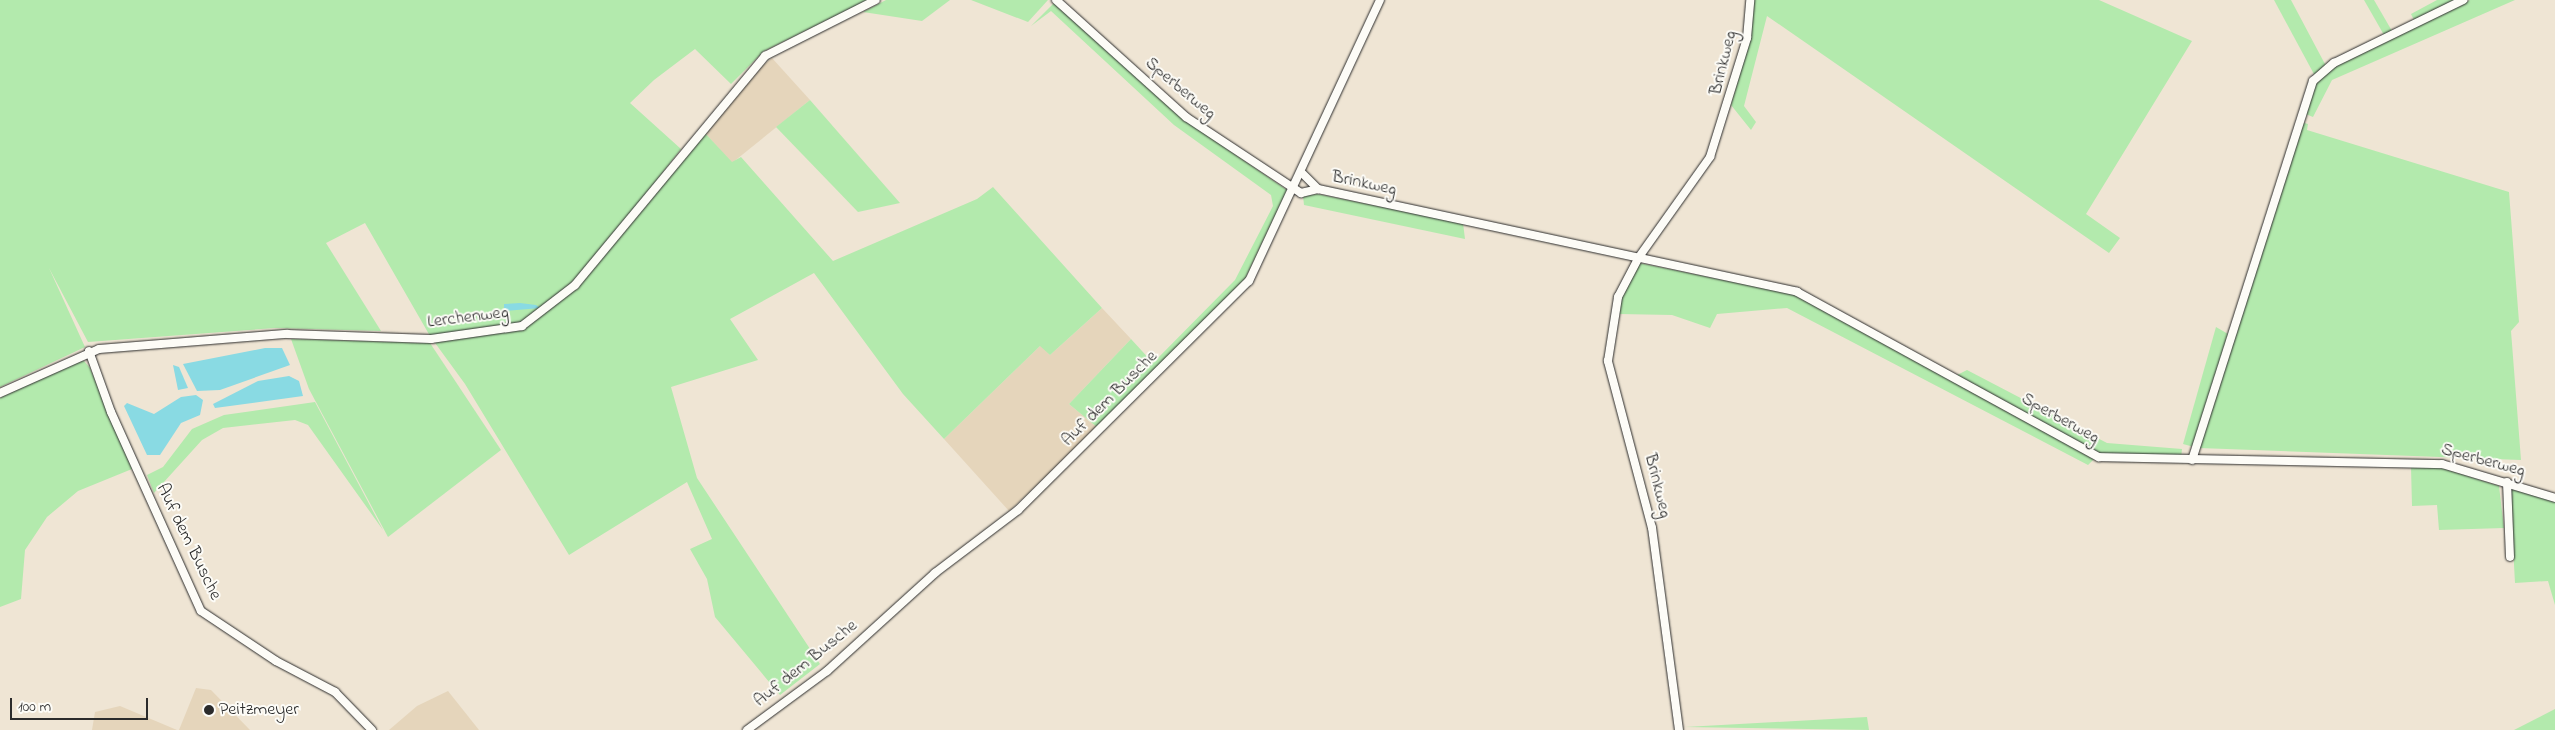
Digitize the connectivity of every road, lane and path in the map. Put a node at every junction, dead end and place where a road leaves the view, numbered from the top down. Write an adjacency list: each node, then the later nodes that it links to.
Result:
1 (876, 0): 10 (street, Lerchenweg)
2 (1056, 0): 8 (street, Sperberweg)
3 (1380, 0): 6 (street, Auf dem Busche)
4 (1750, 0): 9 (street, Brinkweg)
5 (2463, 0): 12 (street)
6 (1302, 173): 7 (street, Brinkweg); 8 (street, Auf dem Busche)
7 (1318, 190): 8 (street, Brinkweg); 9 (street, Brinkweg)
8 (1293, 191): 17 (street, Auf dem Busche)
9 (1639, 257): 12 (street, Sperberweg); 18 (street, Brinkweg)
10 (89, 351): 11 (street, Lerchenweg); 16 (street, Auf dem Busche)
11 (0, 393)
12 (2192, 460): 13 (street, Sperberweg)
13 (2507, 482): 14 (street, Sperberweg); 15 (street)
14 (2555, 498)
15 (2510, 556)
16 (372, 730)
17 (747, 730)
18 (1679, 730)

